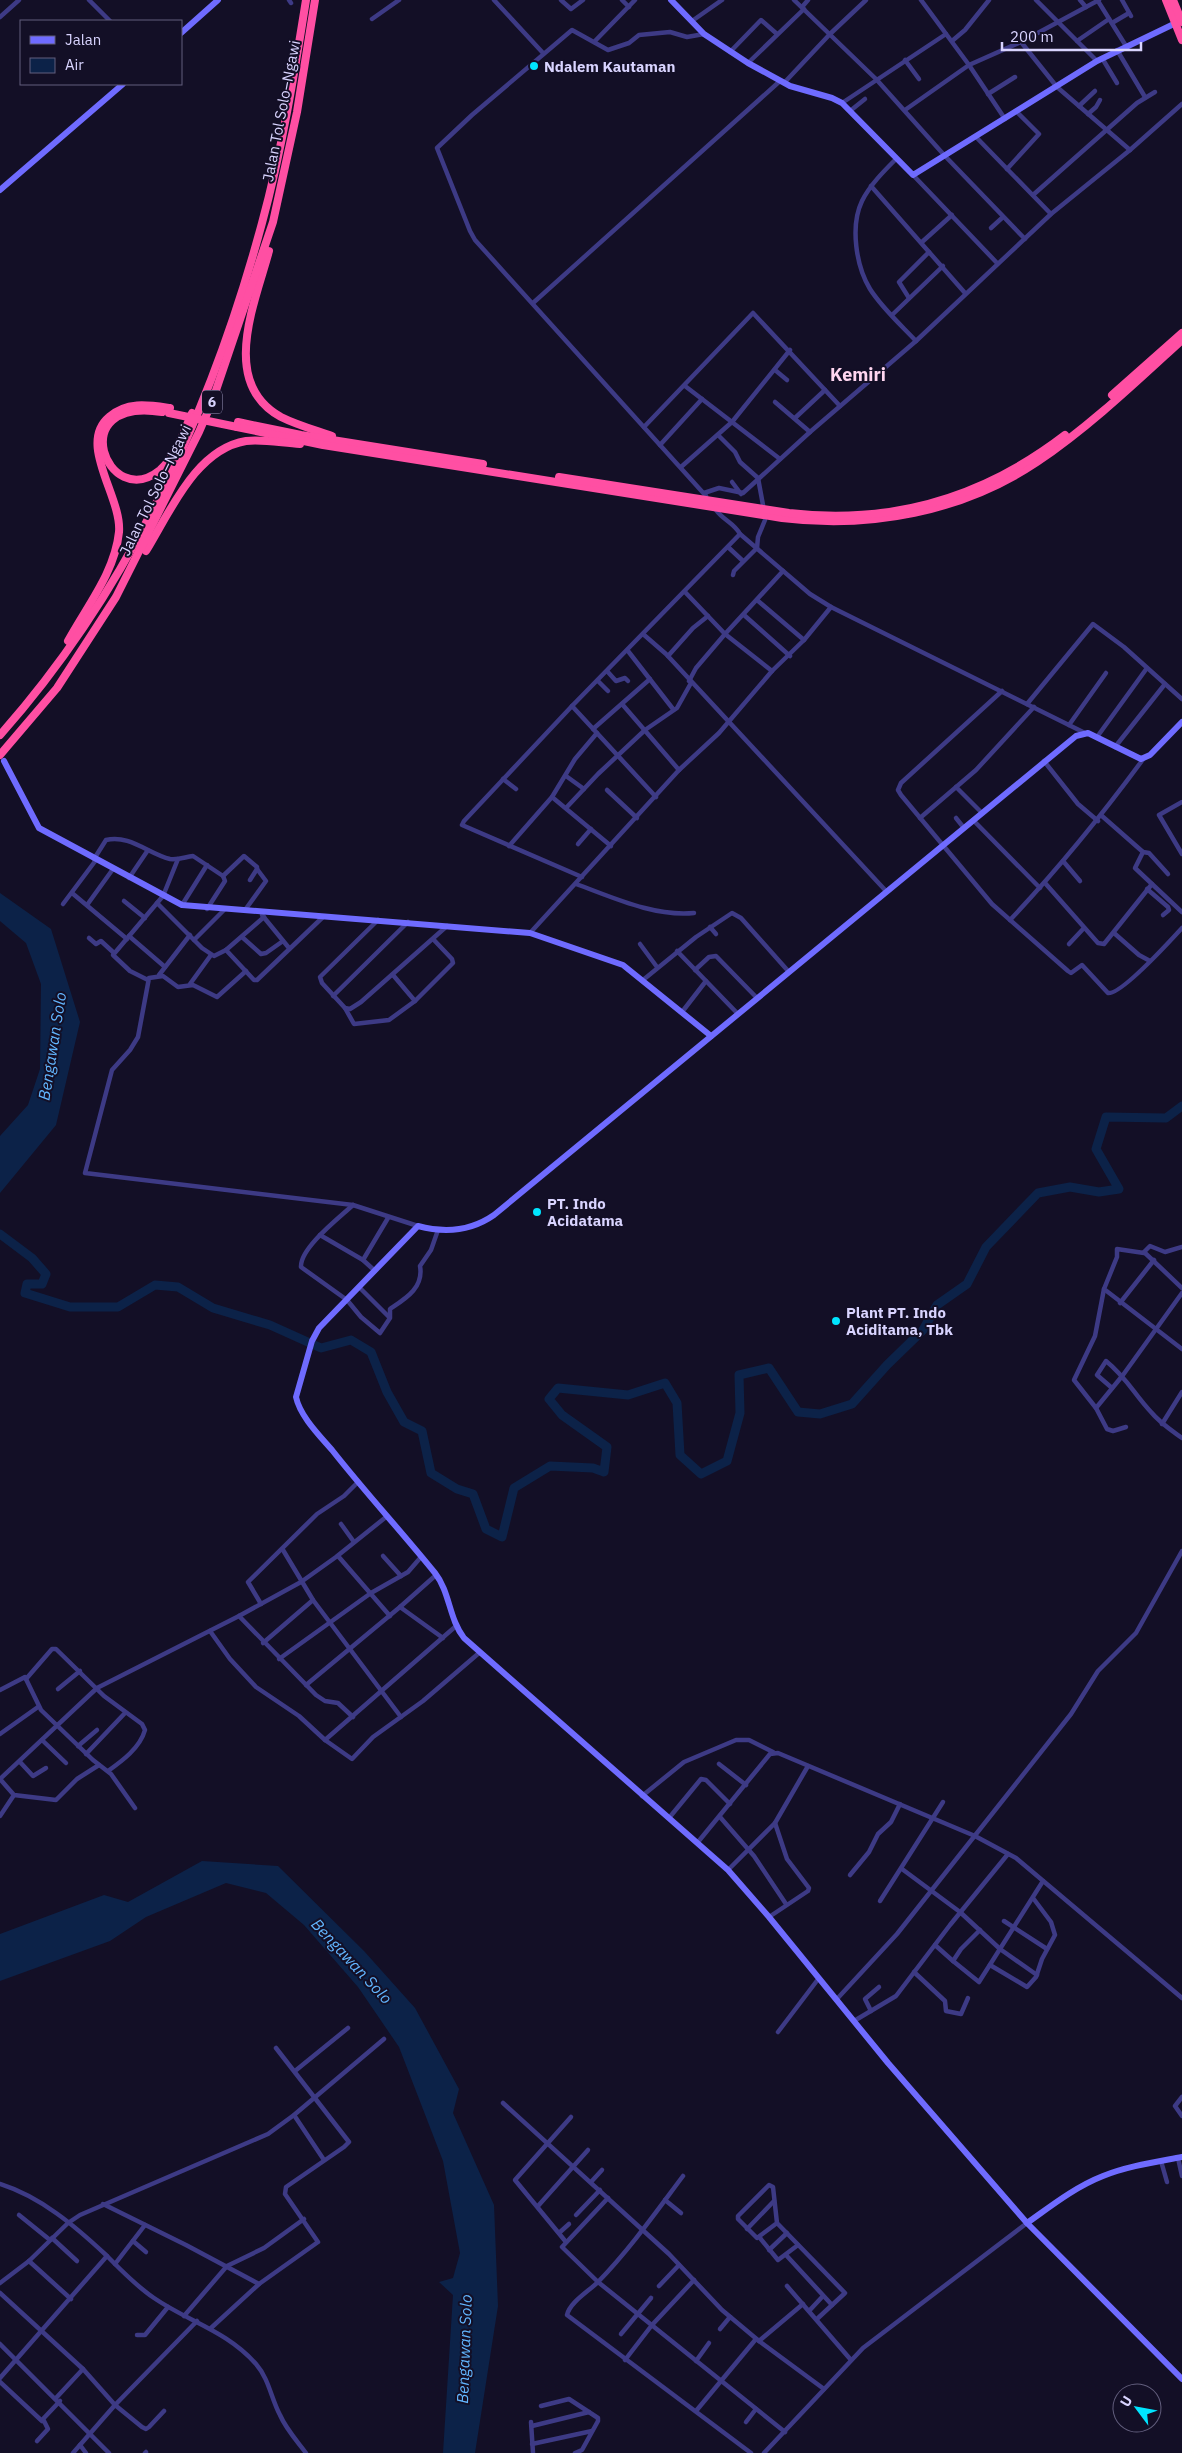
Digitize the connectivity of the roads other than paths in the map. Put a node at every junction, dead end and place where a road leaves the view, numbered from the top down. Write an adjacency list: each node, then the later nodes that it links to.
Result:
1 (19, 0): 28 (street)
2 (89, 0): 30 (street)
3 (218, 0): 35 (street)
4 (306, 0): 102 (highway, Jalan Tol Solo–Ngawi / 6)
5 (315, 0): 87 (highway, Jalan Tol Solo–Ngawi / 6)
6 (399, 0): 29 (street)
7 (494, 0): 48 (street)
8 (561, 0): 9 (street)
9 (583, 0)
10 (622, 0): 25 (street)
11 (635, 0): 25 (street)
12 (722, 0): 31 (street)
13 (808, 0): 27 (street)
14 (866, 0): 38 (street)
15 (921, 0): 39 (street)
16 (990, 0): 42 (street)
17 (1036, 0): 33 (street)
18 (1080, 0): 26 (street)
19 (1098, 0): 26 (street); 32 (street)
20 (1122, 0): 32 (street)
21 (1166, 0): 34 (highway)
22 (1173, 0): 34 (highway)
23 (674, 1): 31 (street)
24 (797, 1): 27 (street)
25 (629, 7): 41 (street)
26 (1086, 7): 33 (street)
27 (803, 8): 37 (street); 38 (street)
28 (0, 17)
29 (372, 19)
30 (109, 20)
31 (692, 21): 36 (street)
32 (1110, 21): 44 (street); 45 (street)
33 (1058, 22): 43 (street); 44 (street)
34 (1181, 22): 40 (highway); 45 (street)
35 (182, 32)
36 (704, 34): 41 (street); 47 (street)
37 (777, 34): 47 (street); 51 (street)
38 (830, 34): 54 (street); 56 (street)
39 (946, 34): 42 (street); 49 (street)
40 (1182, 40)
41 (595, 41): 48 (street)
42 (952, 41): 52 (street)
43 (1020, 42): 52 (street); 59 (street)
44 (1077, 42): 50 (street)
45 (1126, 46): 46 (street)
46 (1117, 50): 50 (street); 63 (street)
47 (730, 52): 51 (street)
48 (543, 53): 96 (street)
49 (905, 60): 54 (street); 55 (street)
50 (1099, 60): 57 (street); 59 (street)
51 (748, 63): 56 (street)
52 (969, 65): 62 (street); 69 (street)
53 (1014, 77): 62 (street)
54 (876, 79): 66 (street); 69 (street)
55 (919, 79)
56 (782, 82): 66 (street); 96 (street)
57 (1117, 83)
58 (122, 85): 82 (street)
59 (1057, 87): 68 (street); 71 (street)
60 (1095, 91): 68 (street)
61 (1155, 92): 63 (street)
62 (988, 94): 73 (street)
63 (1144, 97): 74 (street)
64 (865, 99): 70 (street)
65 (1100, 100): 72 (street)
66 (842, 103): 70 (street)
67 (1182, 104): 76 (street)
68 (1079, 106): 72 (street)
69 (905, 110): 77 (street)
70 (850, 111): 78 (street)
71 (1017, 112): 73 (street); 79 (street)
72 (1088, 114): 74 (street)
73 (1005, 119): 75 (street)
74 (1108, 130): 76 (street); 83 (street)
75 (976, 137): 77 (street); 79 (street)
76 (1130, 150): 84 (street)
77 (945, 156): 80 (street); 86 (street)
78 (896, 160): 80 (street); 81 (street)
79 (1007, 168): 83 (street)
80 (913, 175): 85 (street)
81 (871, 186): 90 (street); 97 (street)
82 (0, 190)
83 (1033, 195): 84 (street)
84 (1051, 214): 89 (street)
85 (952, 215): 90 (street); 92 (street)
86 (1003, 216): 88 (street); 89 (street)
87 (273, 222): 117 (highway); 133 (highway, Jalan Tol Solo–Ngawi / 6)
88 (991, 228)
89 (1025, 239): 92 (street)
90 (922, 242): 91 (street)
91 (930, 252): 93 (street); 95 (street)
92 (997, 263): 94 (street)
93 (943, 266): 94 (street); 95 (street)
94 (965, 293): 100 (street)
95 (910, 298): 97 (street)
96 (533, 303): 114 (street)
97 (892, 315): 100 (street)
98 (1182, 334): 117 (highway)
99 (1182, 340): 118 (highway)
100 (916, 341): 109 (street)
101 (790, 350): 103 (street); 105 (street); 106 (street)
102 (219, 358): 110 (highway); 147 (highway, Jalan Tol Solo–Ngawi / 6)
103 (775, 370): 104 (street); 112 (street)
104 (787, 380)
105 (685, 386): 107 (street); 114 (street)
106 (825, 390): 109 (street); 111 (street)
107 (702, 399): 112 (street); 119 (street)
108 (775, 402): 111 (street)
109 (840, 406): 115 (street)
110 (170, 411): 113 (highway, bridge); 147 (highway)
111 (795, 418): 115 (street)
112 (732, 422): 116 (street); 120 (street)
113 (238, 424): 117 (highway); 118 (highway)
114 (644, 426): 119 (street)
115 (810, 432): 120 (street)
116 (719, 436): 121 (street); 122 (street)
117 (357, 443)
118 (323, 445): 133 (highway)
119 (660, 445): 121 (street)
120 (780, 459): 122 (street)
121 (681, 467): 124 (street)
122 (758, 478): 124 (street); 125 (street)
123 (732, 482): 124 (street)
124 (741, 494)
125 (764, 505)
126 (716, 510): 128 (street)
127 (766, 520): 130 (street)
128 (740, 534): 129 (street); 130 (street)
129 (728, 546): 131 (street); 135 (street)
130 (757, 548): 131 (street); 132 (street)
131 (743, 561): 134 (street)
132 (783, 571): 136 (street); 137 (street)
133 (129, 573): 174 (highway, Jalan Tol Solo–Ngawi / 6)
134 (733, 575)
135 (686, 592): 139 (street); 140 (street)
136 (757, 600): 138 (street); 142 (street)
137 (830, 607): 142 (street); 157 (street)
138 (744, 615): 141 (street); 145 (street)
139 (708, 616): 141 (street); 144 (street)
140 (643, 634): 143 (street); 144 (street)
141 (725, 634): 149 (street); 154 (street)
142 (804, 640): 145 (street)
143 (628, 651): 148 (street); 151 (street)
144 (668, 656): 154 (street)
145 (790, 656): 149 (street)
146 (1147, 668): 155 (street); 160 (street); 171 (street)
147 (52, 671): 170 (highway, Jalan Tol Solo–Ngawi / 6)
148 (607, 671): 152 (street); 153 (street)
149 (772, 671): 165 (street)
150 (1106, 673): 166 (street)
151 (650, 679): 159 (street); 163 (street)
152 (598, 680): 156 (street); 161 (street)
153 (628, 681)
154 (690, 682): 163 (street); 165 (street)
155 (1165, 684): 158 (street); 172 (street)
156 (608, 691)
157 (1002, 691): 160 (street); 191 (street)
158 (1182, 699)
159 (622, 704): 167 (street); 168 (street)
160 (1027, 704): 162 (street)
161 (572, 706): 168 (street); 179 (street)
162 (1034, 707): 166 (street); 180 (street)
163 (673, 709): 167 (street)
164 (1182, 722): 175 (street)
165 (728, 723): 177 (street); 220 (street)
166 (1069, 725): 169 (street)
167 (645, 730): 173 (street); 177 (street)
168 (595, 731): 173 (street); 178 (street)
169 (1083, 732): 171 (street); 176 (street)
170 (0, 735)
171 (1097, 737): 172 (street)
172 (1116, 747): 175 (street)
173 (617, 755): 181 (street); 185 (street)
174 (2, 758): 204 (street)
175 (1144, 758): 189 (street)
176 (1044, 761): 188 (street); 194 (street)
177 (679, 770): 185 (street)
178 (566, 776): 181 (street); 184 (street)
179 (504, 779): 182 (street); 199 (street)
180 (956, 787): 188 (street); 191 (street)
181 (584, 788): 187 (street)
182 (516, 789)
183 (607, 790): 190 (street)
184 (552, 797): 187 (street); 199 (street)
185 (656, 797): 190 (street)
186 (1182, 802): 203 (street)
187 (566, 808): 196 (street)
188 (982, 813): 193 (street)
189 (1102, 816): 194 (street); 202 (street)
190 (637, 818): 200 (street)
191 (920, 818): 198 (street)
192 (956, 818): 195 (street)
193 (973, 820): 195 (street); 218 (street)
194 (1098, 820): 206 (street)
195 (964, 828): 198 (street)
196 (592, 829): 197 (street); 200 (street)
197 (578, 844)
198 (943, 845): 220 (street); 238 (street)
199 (510, 846): 214 (street)
200 (611, 846): 214 (street)
201 (148, 850): 204 (street); 205 (street); 212 (street)
202 (1144, 852): 210 (street); 217 (street)
203 (1182, 854)
204 (95, 859): 208 (street); 221 (street)
205 (178, 859): 207 (street); 222 (street)
206 (1063, 861): 215 (street); 216 (street)
207 (207, 865): 211 (street); 227 (street)
208 (113, 869): 212 (street); 226 (street)
209 (256, 870): 211 (street); 213 (street); 230 (street)
210 (1168, 874)
211 (223, 876): 228 (street)
212 (129, 878): 222 (street)
213 (250, 880)
214 (579, 880): 232 (street); 244 (street)
215 (1080, 881)
216 (1045, 883): 218 (street); 242 (street)
217 (1152, 884): 219 (street); 231 (street)
218 (1040, 888): 238 (street)
219 (1147, 890): 234 (street); 245 (street)
220 (886, 891): 266 (street)
221 (72, 892): 225 (street); 226 (street)
222 (163, 896): 224 (street); 227 (street)
223 (124, 901): 236 (street)
224 (157, 903): 236 (street); 247 (street)
225 (63, 904)
226 (87, 905): 250 (street)
227 (182, 905): 228 (street)
228 (207, 909): 229 (street)
229 (224, 910): 230 (street); 252 (street)
230 (245, 911): 233 (street)
231 (1182, 912)
232 (694, 913)
233 (262, 915): 235 (street); 248 (street); 253 (street)
234 (1163, 915)
235 (323, 917): 237 (street); 256 (street)
236 (145, 918): 250 (street)
237 (378, 920): 239 (street); 273 (street)
238 (1010, 920): 261 (street)
239 (408, 922): 240 (street); 273 (street)
240 (448, 925): 244 (street); 251 (street)
241 (710, 926): 246 (street); 258 (street); 266 (street)
242 (1084, 928): 245 (street); 255 (street)
243 (1182, 928): 261 (street)
244 (530, 933): 270 (street)
245 (1114, 933): 261 (street)
246 (716, 934)
247 (190, 936): 252 (street); 262 (street)
248 (242, 937): 253 (street); 257 (street)
249 (89, 938): 259 (street)
250 (128, 938): 259 (street); 262 (street)
251 (432, 939): 268 (street); 275 (street)
252 (194, 940): 260 (street)
253 (283, 940): 256 (street)
254 (640, 944): 263 (street)
255 (1068, 944)
256 (289, 948): 265 (street)
257 (226, 950): 260 (street); 265 (street)
258 (677, 951): 263 (street); 264 (street)
259 (114, 953): 269 (street)
260 (212, 956): 272 (street)
261 (1150, 961)
262 (166, 967): 267 (street)
263 (657, 967): 270 (street)
264 (695, 970): 271 (street); 274 (street)
265 (246, 972): 272 (street)
266 (789, 972): 274 (street)
267 (159, 975): 269 (street); 272 (street)
268 (393, 975): 275 (street); 276 (street)
269 (148, 980): 280 (street)
270 (643, 980): 277 (street)
271 (706, 981): 277 (street); 278 (street)
272 (190, 984)
273 (333, 996): 276 (street)
274 (757, 998): 278 (street)
275 (415, 1001): 276 (street)
276 (345, 1008)
277 (682, 1012): 279 (street)
278 (738, 1014): 279 (street)
279 (711, 1036): 283 (street)
280 (353, 1205): 281 (street); 284 (street)
281 (388, 1218): 282 (street); 287 (street)
282 (418, 1226): 283 (street); 289 (street)
283 (438, 1230): 296 (street)
284 (320, 1235): 287 (street); 294 (street)
285 (1182, 1247): 286 (street)
286 (1144, 1253): 288 (street); 292 (street)
287 (363, 1260): 289 (street)
288 (1154, 1260): 291 (street); 295 (street)
289 (375, 1272): 290 (street)
290 (360, 1288): 294 (street); 296 (street)
291 (1182, 1288)
292 (1104, 1289): 295 (street); 302 (street)
293 (1182, 1293): 297 (street)
294 (347, 1300): 296 (street); 306 (street)
295 (1120, 1303): 297 (street)
296 (390, 1318)
297 (1155, 1330): 298 (street); 299 (street)
298 (1182, 1350)
299 (1123, 1375): 300 (street); 300 (street); 303 (street)
300 (1112, 1388): 302 (street)
301 (1182, 1392): 303 (street)
302 (1096, 1408): 304 (street)
303 (1162, 1424): 305 (street)
304 (1126, 1427)
305 (1182, 1438)
306 (357, 1483): 307 (street); 310 (street)
307 (386, 1517): 309 (street); 314 (street)
308 (341, 1524): 309 (street)
309 (354, 1542): 312 (street)
310 (283, 1550): 317 (street); 320 (street)
311 (1182, 1551): 371 (street)
312 (338, 1556): 317 (street); 318 (street)
313 (383, 1556): 316 (street)
314 (421, 1557): 315 (street); 316 (street)
315 (436, 1575): 321 (street); 325 (street)
316 (401, 1576): 318 (street)
317 (301, 1582): 319 (street); 320 (street)
318 (370, 1593): 323 (street); 324 (street)
319 (313, 1600): 324 (street); 328 (street)
320 (261, 1604): 322 (street)
321 (400, 1607): 323 (street); 327 (street)
322 (239, 1616): 326 (street); 328 (street)
323 (390, 1616): 329 (street)
324 (331, 1623): 329 (street); 331 (street)
325 (456, 1626): 327 (street); 330 (street)
326 (210, 1631): 335 (street); 347 (street)
327 (443, 1638): 338 (street)
328 (263, 1643): 331 (street)
329 (350, 1648): 334 (street); 338 (street)
330 (479, 1653): 342 (street); 361 (street)
331 (279, 1659): 334 (street)
332 (80, 1671): 333 (street); 335 (street); 336 (street)
333 (26, 1679): 337 (street); 339 (street)
334 (306, 1685): 341 (street)
335 (97, 1688): 340 (street); 343 (street)
336 (58, 1689)
337 (0, 1690)
338 (382, 1692): 341 (street); 342 (street)
339 (38, 1707): 343 (street); 345 (street)
340 (125, 1713): 350 (street); 357 (street)
341 (353, 1717): 347 (street)
342 (401, 1717): 347 (street)
343 (58, 1726): 346 (street); 348 (street)
344 (97, 1730): 348 (street)
345 (0, 1734)
346 (42, 1740): 351 (street); 352 (street)
347 (325, 1740)
348 (78, 1746): 350 (street)
349 (772, 1752): 355 (street); 359 (street); 361 (street)
350 (86, 1754): 354 (street)
351 (20, 1762): 356 (street); 358 (street)
352 (66, 1763)
353 (719, 1764): 359 (street)
354 (99, 1765): 357 (street); 360 (street)
355 (808, 1766): 364 (street); 370 (street)
356 (46, 1768)
357 (108, 1771): 365 (street)
358 (0, 1779): 360 (street)
359 (746, 1785): 363 (street)
360 (14, 1795): 366 (street)
361 (642, 1796): 368 (street)
362 (944, 1802): 369 (street)
363 (730, 1804): 367 (street); 368 (street)
364 (900, 1804): 369 (street); 377 (street)
365 (135, 1808)
366 (0, 1816)
367 (720, 1817): 372 (street); 373 (street)
368 (669, 1818): 372 (street)
369 (933, 1820): 371 (street); 375 (street)
370 (775, 1823): 373 (street); 382 (street)
371 (975, 1836): 374 (street); 379 (street)
372 (698, 1842): 376 (street)
373 (748, 1848): 376 (street); 382 (street)
374 (1008, 1854): 378 (street); 383 (street)
375 (902, 1869): 379 (street); 381 (street)
376 (728, 1870): 384 (street)
377 (850, 1875)
378 (1043, 1881): 380 (street); 398 (street)
379 (932, 1890): 383 (street); 399 (street)
380 (1032, 1898): 386 (street); 390 (street)
381 (880, 1900)
382 (786, 1904): 384 (street)
383 (960, 1912): 387 (street); 388 (street)
384 (769, 1916): 395 (street)
385 (1004, 1921): 386 (street)
386 (1013, 1928): 389 (street); 390 (street)
387 (980, 1930): 389 (street); 391 (street)
388 (935, 1945): 391 (street); 393 (street)
389 (1000, 1949): 392 (street); 394 (street)
390 (1047, 1950): 394 (street)
391 (953, 1961): 392 (street)
392 (990, 1965): 394 (street)
393 (914, 1972): 397 (street); 400 (street)
394 (1037, 1975)
395 (819, 1978): 399 (street); 403 (street)
396 (879, 1987): 400 (street)
397 (968, 1998)
398 (1182, 1998)
399 (836, 2000): 401 (street)
400 (871, 2011): 401 (street)
401 (854, 2021): 437 (street)
402 (348, 2028): 406 (street)
403 (778, 2032)
404 (384, 2039): 407 (street)
405 (276, 2048): 406 (street)
406 (295, 2071): 407 (street)
407 (316, 2097): 410 (street); 416 (street)
408 (1182, 2097): 411 (street)
409 (503, 2104): 413 (street)
410 (294, 2115): 416 (street); 429 (street)
411 (1182, 2116)
412 (571, 2117): 413 (street)
413 (548, 2143): 418 (street); 430 (street)
414 (588, 2150): 418 (street)
415 (1180, 2157): 417 (street); 421 (street)
416 (324, 2160): 434 (street)
417 (1161, 2161): 423 (street); 437 (street)
418 (573, 2166): 422 (street); 430 (street)
419 (602, 2170): 422 (street)
420 (684, 2176): 427 (street)
421 (1182, 2176)
422 (590, 2182): 425 (street)
423 (1167, 2182)
424 (0, 2184): 435 (street)
425 (600, 2190): 426 (street); 433 (street)
426 (608, 2198): 441 (street); 447 (street)
427 (665, 2200): 431 (street); 441 (street)
428 (774, 2201): 436 (street); 440 (street); 440 (street)
429 (103, 2204): 435 (street); 439 (street)
430 (538, 2206): 442 (street)
431 (681, 2213)
432 (20, 2215): 445 (street)
433 (576, 2215)
434 (304, 2219): 457 (street); 461 (street)
435 (68, 2222): 445 (street); 452 (street)
436 (777, 2223): 443 (street); 444 (street)
437 (1027, 2223): 489 (street); 491 (street)
438 (568, 2224): 442 (street)
439 (145, 2226): 446 (street); 457 (street)
440 (747, 2229): 444 (street)
441 (643, 2230): 456 (street); 459 (street)
442 (559, 2233): 447 (street)
443 (787, 2233): 448 (street); 449 (street)
444 (760, 2238): 449 (street)
445 (51, 2239): 453 (street); 454 (street)
446 (133, 2241): 450 (street); 455 (street)
447 (566, 2242): 459 (street)
448 (798, 2245): 451 (street); 469 (street)
449 (770, 2250): 451 (street)
450 (146, 2252)
451 (786, 2255): 465 (street)
452 (107, 2256): 455 (street); 467 (street)
453 (29, 2261): 460 (street); 467 (street)
454 (77, 2261)
455 (115, 2264): 470 (street)
456 (679, 2265): 458 (street); 462 (street)
457 (227, 2266): 461 (street); 473 (street)
458 (694, 2280): 474 (street); 477 (street)
459 (598, 2282): 472 (street); 487 (street)
460 (0, 2283)
461 (259, 2284): 478 (street)
462 (659, 2286)
463 (787, 2286): 468 (street)
464 (0, 2293): 480 (street)
465 (823, 2296): 469 (street); 471 (street)
466 (651, 2298): 472 (street)
467 (70, 2299): 480 (street)
468 (803, 2304): 471 (street); 483 (street)
469 (832, 2305): 475 (street)
470 (168, 2307): 473 (street); 482 (street)
471 (809, 2311): 475 (street)
472 (638, 2315): 477 (street); 481 (street)
473 (184, 2316): 476 (street)
474 (730, 2317): 479 (street); 483 (street)
475 (817, 2319): 489 (street)
476 (197, 2322): 478 (street); 496 (street)
477 (652, 2325): 487 (street); 488 (street)
478 (211, 2328): 513 (street)
479 (720, 2329)
480 (42, 2332): 486 (street); 490 (street)
481 (621, 2334)
482 (137, 2335)
483 (758, 2340): 493 (street); 494 (street)
484 (0, 2344): 486 (street)
485 (709, 2344): 488 (street)
486 (16, 2360): 492 (street); 495 (street)
487 (625, 2360): 500 (street)
488 (696, 2360): 493 (street)
489 (851, 2360): 494 (street)
490 (83, 2369): 495 (street); 496 (street)
491 (1182, 2379)
492 (0, 2380): 502 (street)
493 (721, 2381): 498 (street); 500 (street)
494 (824, 2389): 505 (street)
495 (58, 2399): 502 (street); 506 (street)
496 (115, 2405): 499 (street); 506 (street)
497 (541, 2406): 501 (street)
498 (756, 2409): 503 (street); 505 (street)
499 (164, 2411)
500 (696, 2411): 516 (street)
501 (590, 2412): 504 (street); 508 (street)
502 (42, 2421): 507 (street)
503 (746, 2422)
504 (592, 2431): 508 (street); 515 (street)
505 (785, 2432): 517 (street)
506 (88, 2434): 509 (street); 512 (street)
507 (37, 2441)
508 (532, 2444): 514 (street)
509 (80, 2445): 510 (street); 511 (street)
510 (72, 2453)
511 (86, 2453)
512 (109, 2453)
513 (306, 2453)
514 (533, 2453)
515 (575, 2453)
516 (752, 2453)
517 (766, 2453)

